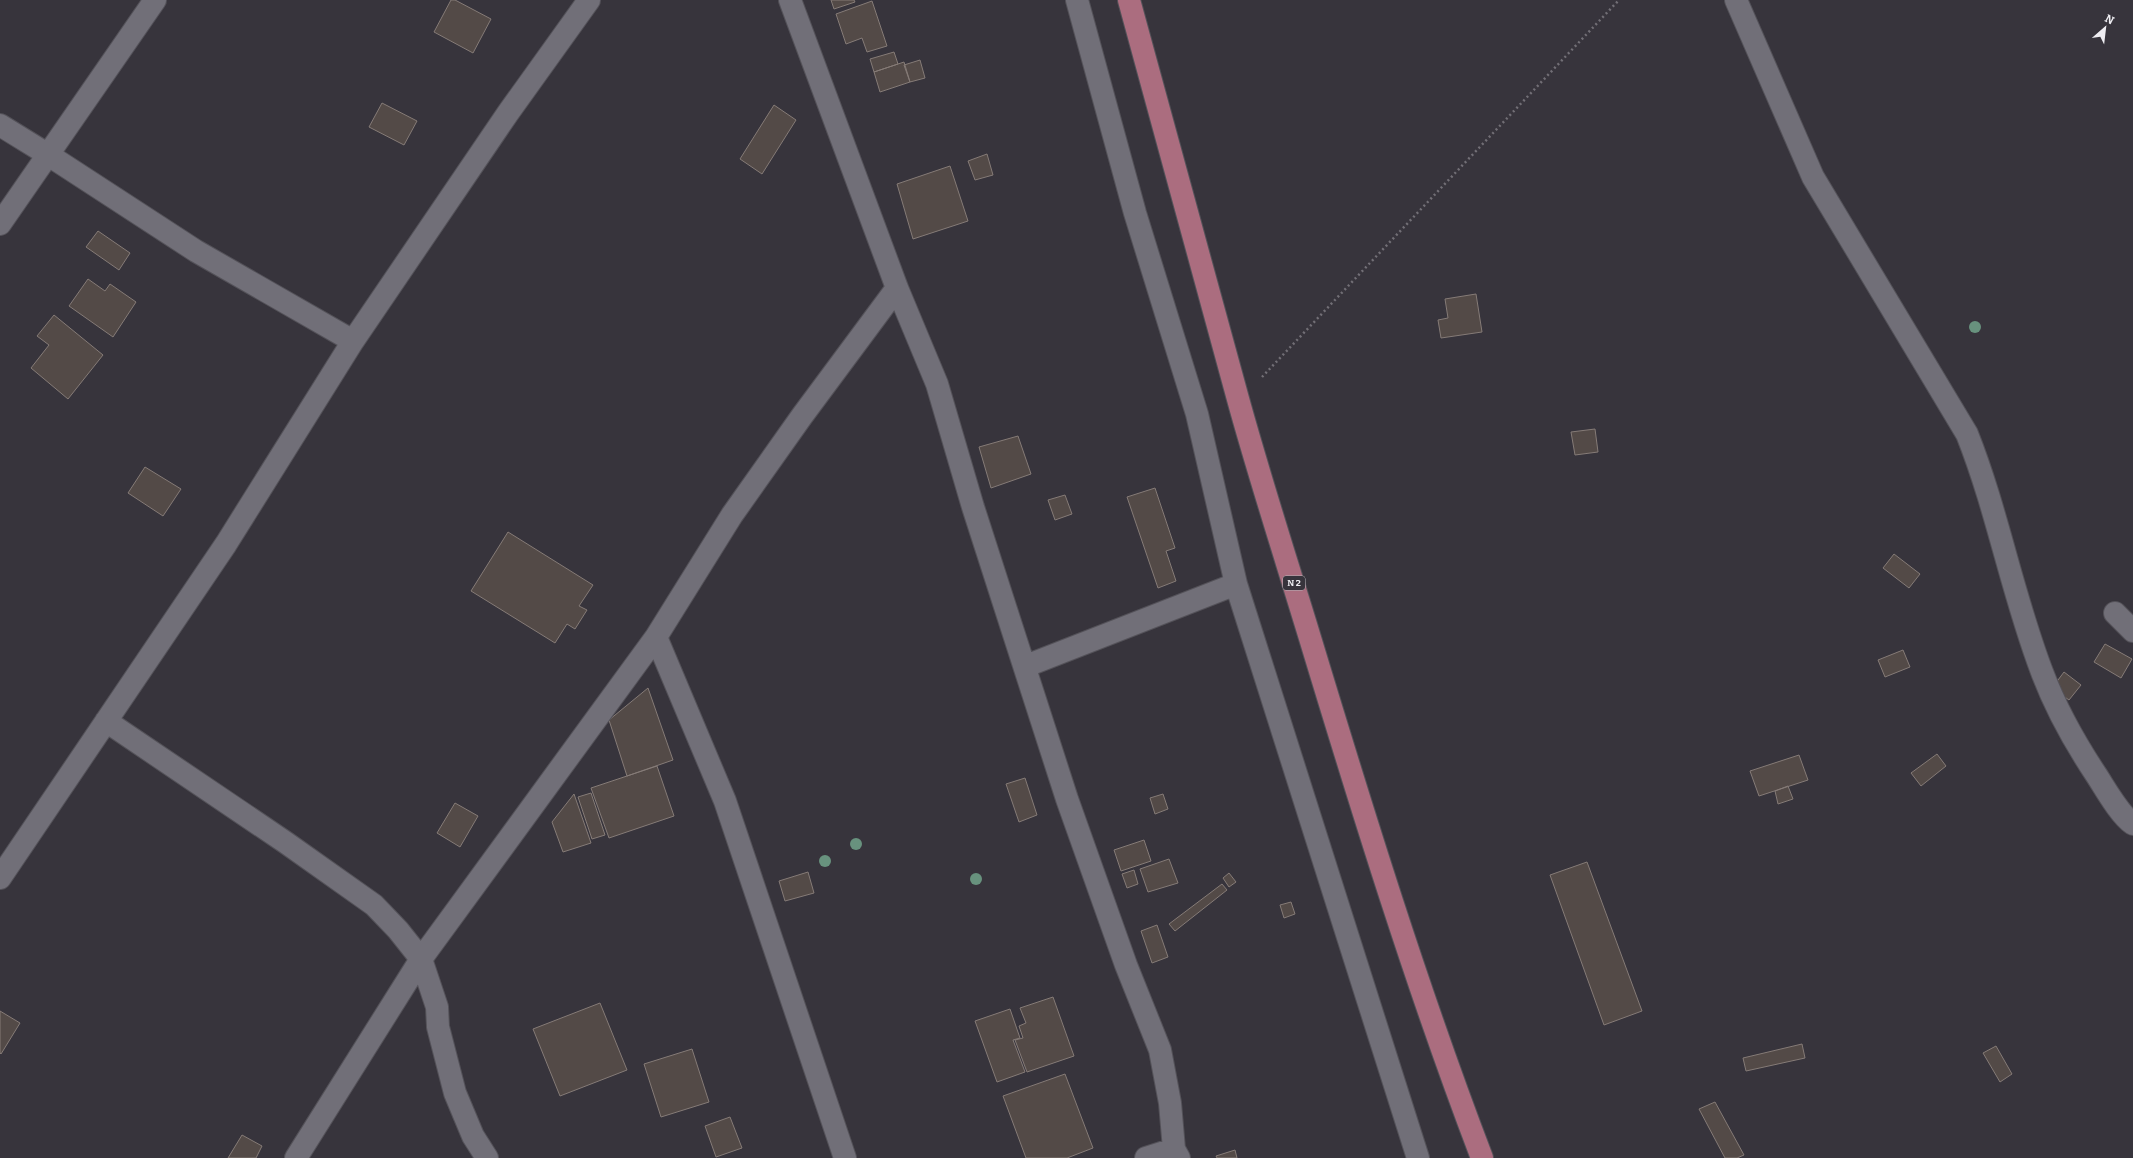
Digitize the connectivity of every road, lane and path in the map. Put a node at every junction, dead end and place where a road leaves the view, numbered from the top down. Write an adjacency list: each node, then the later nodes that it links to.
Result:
1 (155, 0): 9 (street)
2 (589, 0): 12 (street)
3 (790, 0): 11 (street)
4 (1077, 0): 14 (street)
5 (1129, 0): 13 (main road, N 2)
6 (1619, 0): 13 (path)
7 (1736, 0): 20 (street)
8 (0, 125): 9 (street)
9 (47, 154): 10 (street); 12 (street)
10 (0, 224)
11 (897, 288): 17 (street); 18 (street)
12 (353, 341): 19 (street)
13 (1239, 401): 29 (main road, N 2)
14 (1236, 584): 18 (street); 28 (street)
15 (2115, 613): 16 (street)
16 (2133, 631)
17 (656, 637): 22 (street); 26 (street)
18 (1026, 666): 23 (street)
19 (106, 722): 21 (street); 22 (street)
20 (2133, 824)
21 (0, 878)
22 (421, 960): 24 (street); 25 (street)
23 (1177, 1153): 27 (street)
24 (296, 1158)
25 (487, 1158)
26 (844, 1158)
27 (1146, 1158)
28 (1418, 1158)
29 (1482, 1158)

